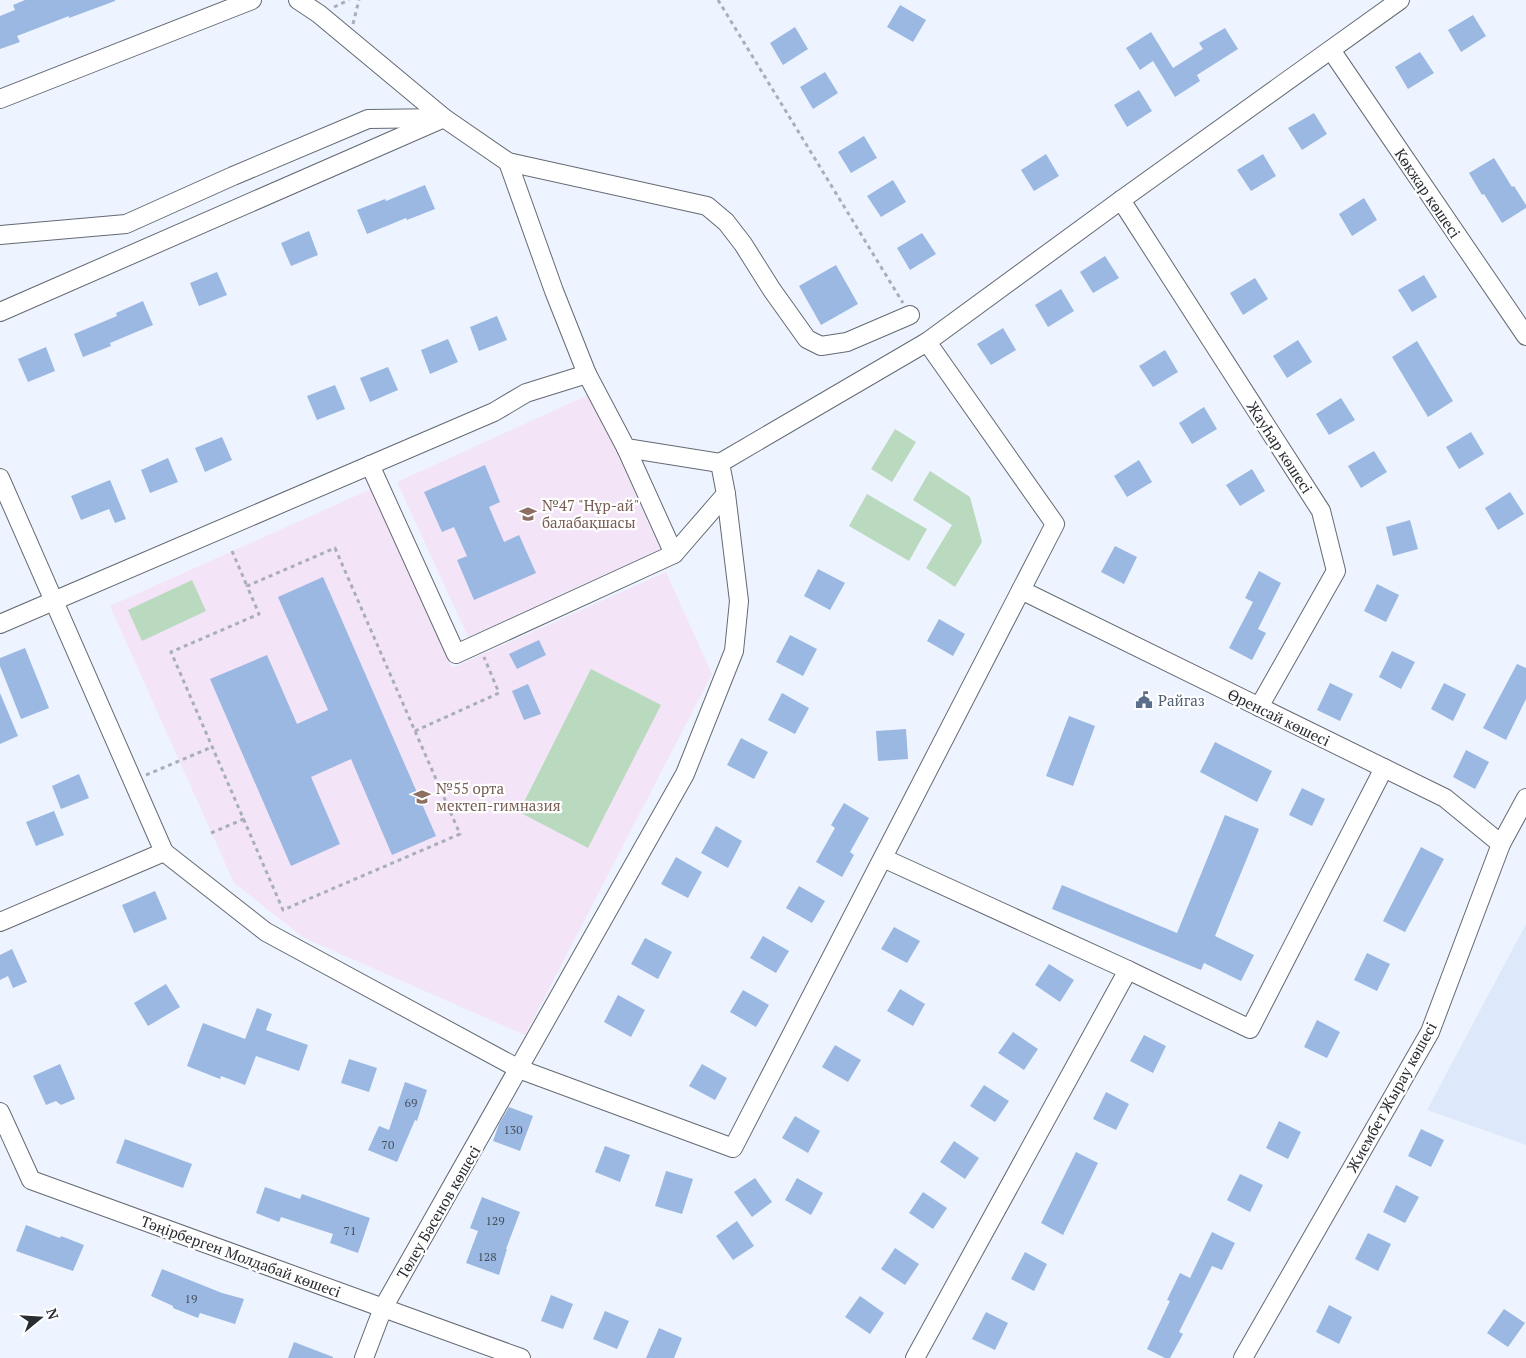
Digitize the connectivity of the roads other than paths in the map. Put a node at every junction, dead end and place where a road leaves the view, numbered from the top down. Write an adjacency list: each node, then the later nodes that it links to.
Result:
1 (252, 0): 5 (street)
2 (298, 0): 6 (street)
3 (1400, 0): 4 (street)
4 (1331, 50): 8 (street); 12 (street, Көкжар көшесі)
5 (0, 99)
6 (444, 118): 7 (street); 9 (street); 10 (street)
7 (508, 162): 11 (street); 14 (street)
8 (1121, 200): 13 (street); 24 (street, ЖауҺар көшесі)
9 (0, 235)
10 (0, 312)
11 (910, 315)
12 (1526, 336)
13 (927, 342): 16 (street); 21 (street)
14 (587, 374): 15 (street); 17 (street)
15 (626, 448): 16 (street); 20 (street)
16 (720, 463): 19 (street, Төлеу Бәсенов көшесі)
17 (370, 465): 20 (street); 22 (street)
18 (0, 478): 22 (street)
19 (726, 494): 20 (street); 32 (street, Төлеу Бәсенов көшесі)
20 (668, 557)
21 (1021, 590): 24 (street, Өренсай көшесі); 29 (street)
22 (53, 600): 23 (street); 28 (street)
23 (0, 624)
24 (1259, 707): 25 (street, Өренсай көшесі)
25 (1384, 768): 27 (street, Өренсай көшесі); 31 (street)
26 (1525, 801): 27 (street, Жиембет Жырау көшесі)
27 (1501, 844): 38 (street, Жиембет Жырау көшесі)
28 (164, 852): 30 (street); 32 (street)
29 (883, 858): 31 (street); 32 (street)
30 (0, 922)
31 (1128, 970): 37 (street)
32 (519, 1069): 34 (street, Төлеу Бәсенов көшесі)
33 (0, 1112): 34 (street, Тәңірберген Молдабай көшесі)
34 (383, 1308): 35 (street, Төлеу Бәсенов көшесі); 36 (street, Тәңірберген Молдабай көшесі)
35 (364, 1358)
36 (521, 1358)
37 (915, 1358)
38 (1243, 1358)

